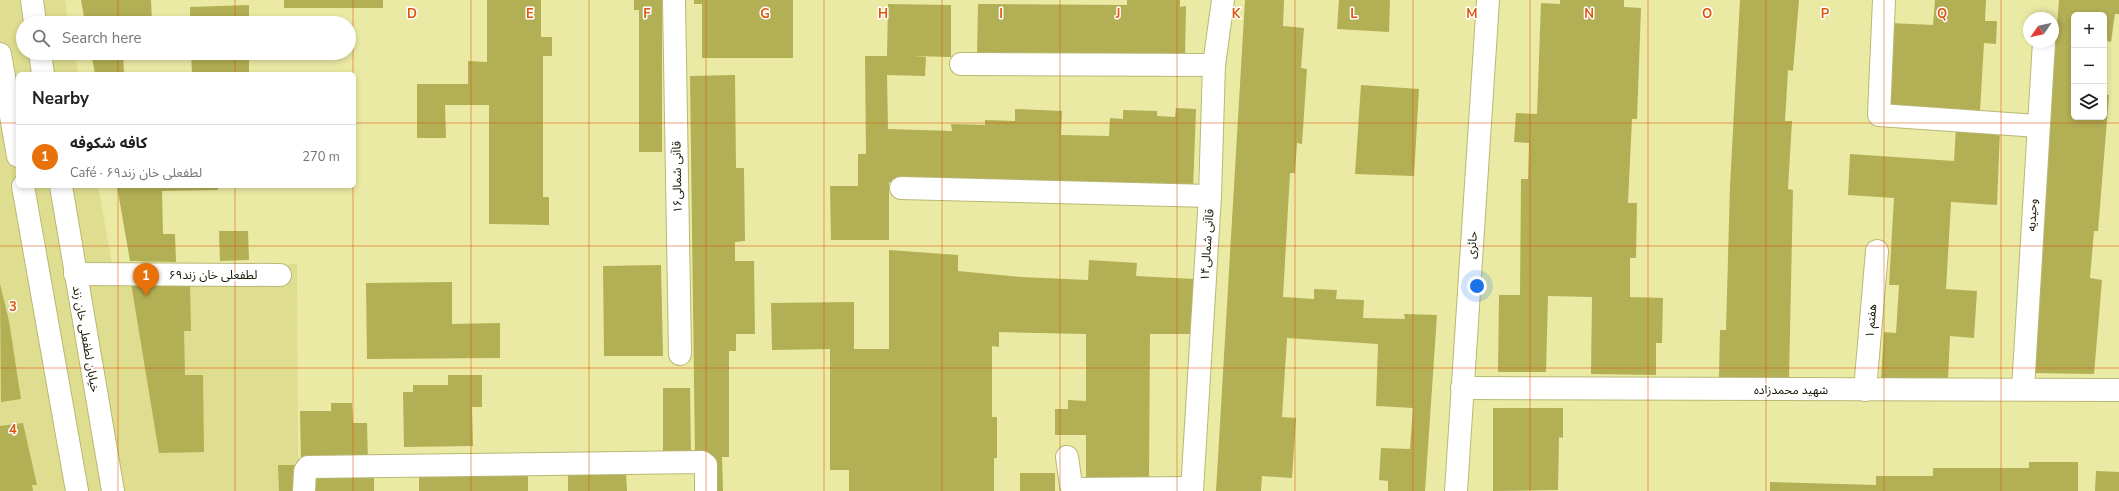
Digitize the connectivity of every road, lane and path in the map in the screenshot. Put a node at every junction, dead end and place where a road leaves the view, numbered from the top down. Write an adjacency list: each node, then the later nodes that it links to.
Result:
1 (32, 0): 6 (street)
2 (674, 0): 22 (street, قاآنی شمالی۱۶)
3 (1223, 0): 11 (street, قاآنی شمالی۱۴)
4 (1488, 0): 23 (street, حائری)
5 (1884, 0): 13 (street)
6 (34, 16)
7 (2044, 48): 13 (street, وحیدیه)
8 (0, 54): 14 (street)
9 (41, 60): 12 (street)
10 (961, 64): 11 (street)
11 (1214, 65): 18 (street, قاآنی شمالی۱۴)
12 (43, 72)
13 (2038, 126): 24 (street, وحیدیه)
14 (16, 145)
15 (23, 188): 29 (street)
16 (61, 188): 20 (street, خیابان لطفعلی خان زند)
17 (901, 188): 18 (street)
18 (1210, 196): 28 (street, قاآنی شمالی۱۴)
19 (1877, 251): 25 (street, هفتم ۱)
20 (75, 274): 21 (street, لطفعلی خان زند۶۹); 30 (street, خیابان لطفعلی خان زند)
21 (280, 275)
22 (680, 354)
23 (1462, 388): 25 (street, شهید محمدزاده); 33 (street, حائری)
24 (2022, 389): 25 (street, شهید محمدزاده); 26 (street, شهید محمدزاده)
25 (1865, 390)
26 (2119, 390)
27 (1067, 457): 28 (street)
28 (1192, 490)
29 (77, 491)
30 (113, 491)
31 (304, 491): 32 (street)
32 (706, 491)
33 (1456, 491)

